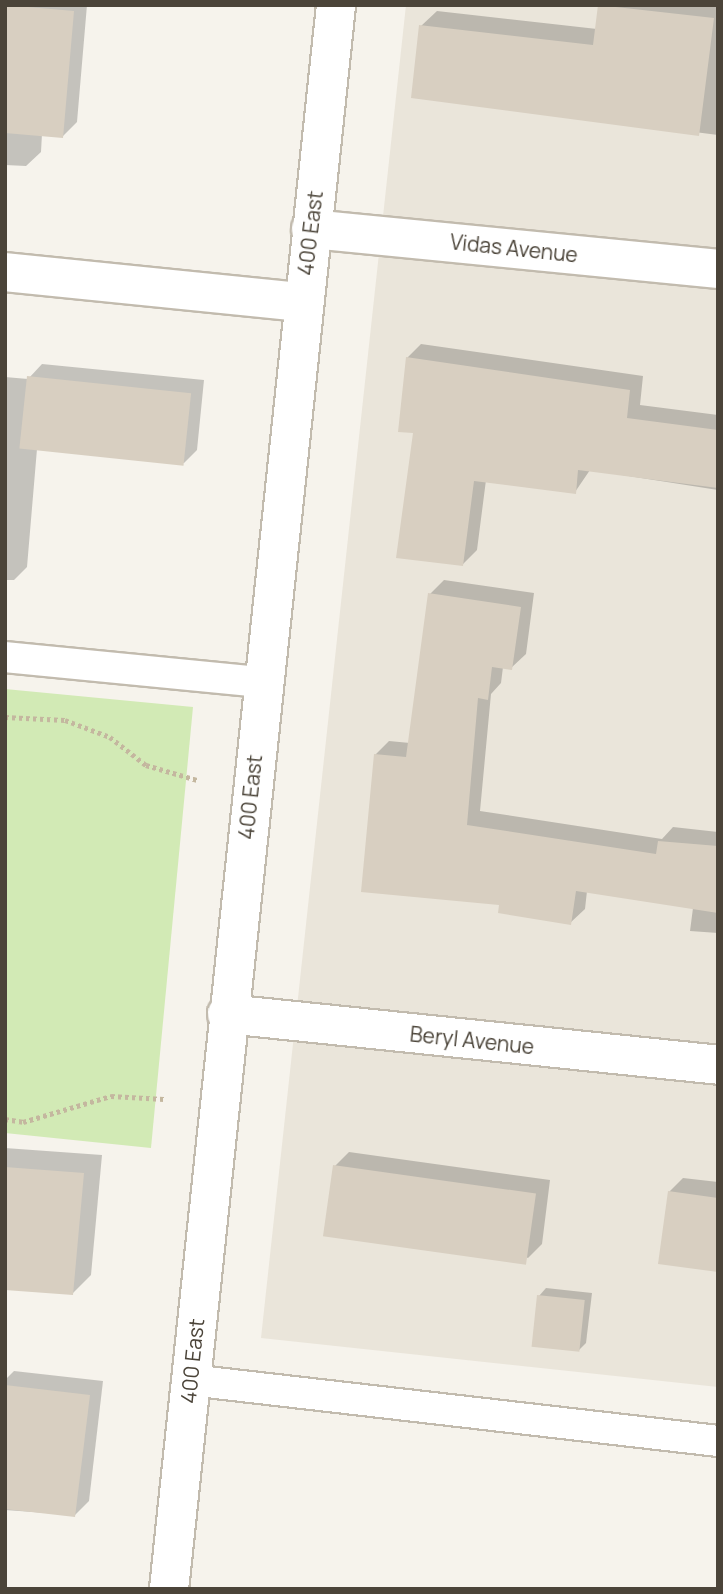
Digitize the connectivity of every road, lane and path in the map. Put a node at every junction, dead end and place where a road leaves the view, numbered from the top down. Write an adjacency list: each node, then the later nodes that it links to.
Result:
1 (336, 5): 2 (street, 400 East)
2 (311, 229): 3 (street, Vidas Avenue); 5 (street, 400 East)
3 (718, 269)
4 (5, 272): 5 (street)
5 (302, 302): 7 (street, 400 East)
6 (5, 657): 7 (lane)
7 (262, 682): 10 (street, 400 East)
8 (5, 717): 9 (path)
9 (197, 780)
10 (227, 1014): 11 (street, Beryl Avenue); 14 (street, 400 East)
11 (718, 1065)
12 (164, 1099): 13 (path)
13 (5, 1119)
14 (190, 1380): 15 (lane); 16 (street, 400 East)
15 (718, 1441)
16 (169, 1589)

